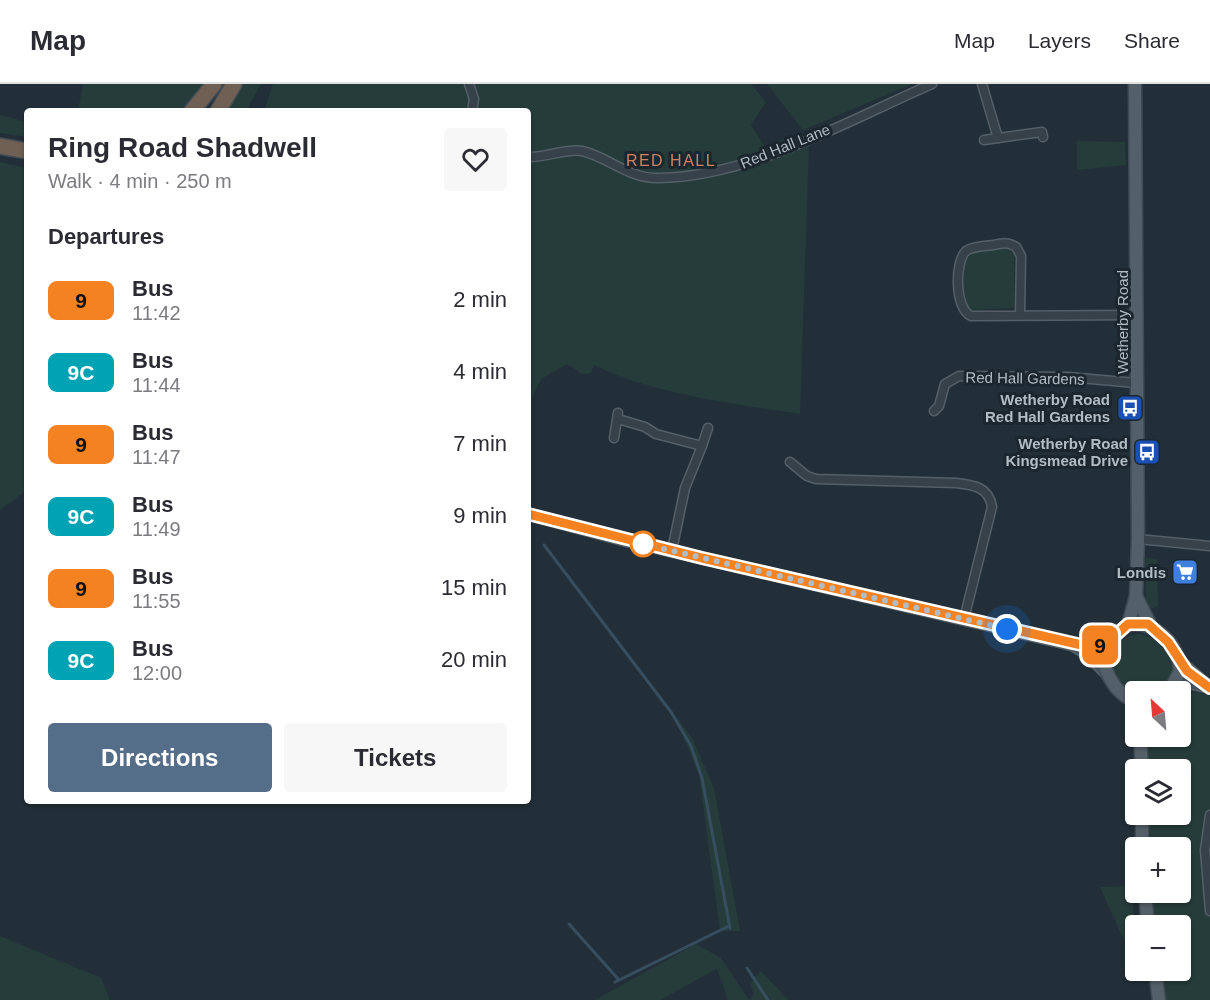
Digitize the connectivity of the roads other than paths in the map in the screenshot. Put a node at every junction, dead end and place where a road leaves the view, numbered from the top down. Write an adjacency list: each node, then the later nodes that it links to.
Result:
1 (214, 84): 7 (highway)
2 (234, 84): 8 (highway)
3 (469, 84): 9 (street)
4 (932, 84): 15 (street, Red Hall Lane)
5 (982, 84): 11 (street)
6 (1135, 84): 17 (main road, Wetherby Road)
7 (194, 108)
8 (220, 108)
9 (472, 108)
10 (1043, 137): 11 (street)
11 (998, 138): 12 (street)
12 (984, 141)
13 (0, 146): 14 (highway)
14 (24, 150)
15 (531, 157)
16 (1020, 315): 16 (street); 17 (street)
17 (1137, 315): 18 (main road, Wetherby Road)
18 (1136, 383): 19 (street, Red Hall Gardens); 25 (main road, Wetherby Road)
19 (934, 411)
20 (708, 428): 22 (street)
21 (614, 438): 22 (street)
22 (702, 446): 27 (street)
23 (790, 462): 29 (street)
24 (531, 515): 27 (main road)
25 (1138, 538): 26 (street); 28 (main road, Wetherby Road)
26 (1210, 546)
27 (672, 550): 29 (main road)
28 (1136, 596): 30 (main road); 31 (main road)
29 (964, 619): 32 (main road)
30 (1128, 624): 31 (main road); 33 (main road)
31 (1151, 626): 34 (main road)
32 (1071, 644): 33 (main road); 35 (main road)
33 (1106, 644): 35 (main road)
34 (1180, 662): 36 (main road); 38 (main road)
35 (1108, 675): 39 (main road)
36 (1175, 681)
37 (1191, 683): 38 (main road)
38 (1210, 688)
39 (1125, 697)
40 (1210, 815): 41 (street)
41 (1210, 911)
42 (1156, 981): 43 (main road)
43 (1159, 1000)

